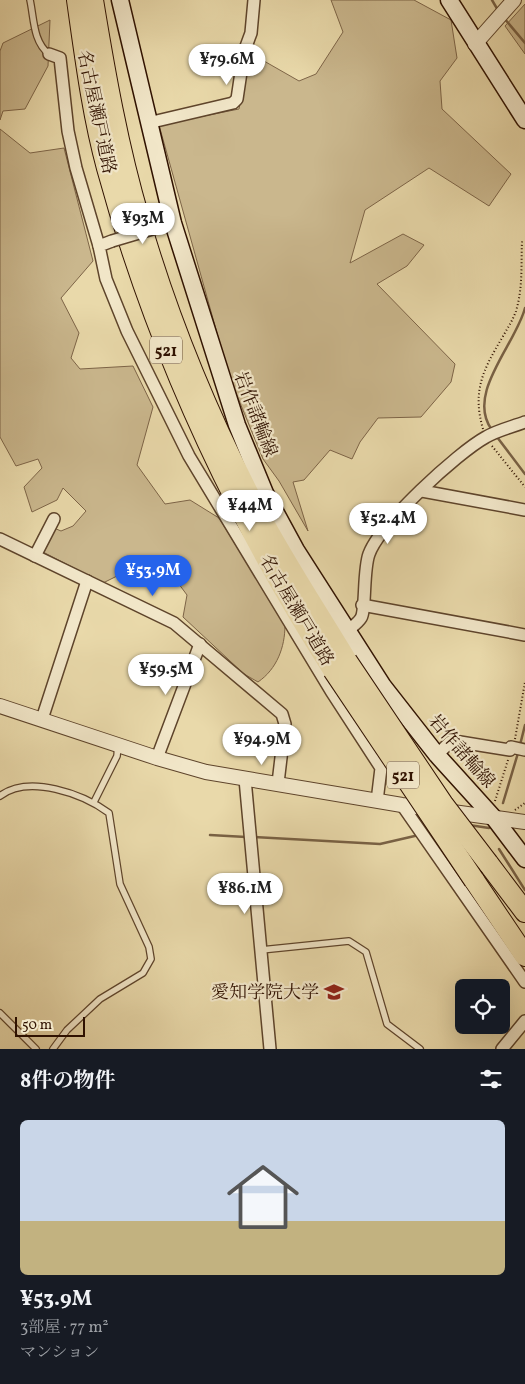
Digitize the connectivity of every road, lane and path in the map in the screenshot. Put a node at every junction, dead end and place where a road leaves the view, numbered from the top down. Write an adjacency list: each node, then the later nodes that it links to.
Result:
1 (30, 0): 9 (lane)
2 (77, 0): 28 (highway, 名古屋瀬戸道路 / 521)
3 (93, 0): 28 (highway, 名古屋瀬戸道路 / 521)
4 (120, 0): 11 (main road, 岩作諸輪線)
5 (254, 0): 11 (street)
6 (449, 0): 8 (main road)
7 (514, 0): 8 (street)
8 (475, 44): 10 (main road)
9 (49, 54): 14 (street)
10 (525, 120)
11 (148, 123): 12 (main road, 岩作諸輪線)
12 (169, 224): 14 (street, bridge); 25 (main road, 岩作諸輪線)
13 (522, 241): 16 (path)
14 (99, 246): 38 (street)
15 (525, 422): 16 (street)
16 (486, 437): 17 (path); 18 (street)
17 (525, 487)
18 (422, 491): 19 (street); 24 (street)
19 (525, 510)
20 (54, 519): 22 (street)
21 (0, 539): 22 (street)
22 (35, 556): 23 (street)
23 (87, 581): 27 (street); 30 (street)
24 (362, 605): 25 (street); 26 (street)
25 (347, 630): 33 (main road, 岩作諸輪線)
26 (525, 635)
27 (200, 644): 34 (street); 36 (street)
28 (340, 665): 46 (highway, 名古屋瀬戸道路 / 521, bridge); 48 (highway, 名古屋瀬戸道路 / 521, bridge)
29 (0, 706): 30 (street)
30 (42, 720): 31 (street)
31 (118, 746): 34 (street); 39 (lane)
32 (521, 749): 33 (street)
33 (437, 755): 43 (main road, 岩作諸輪線)
34 (157, 758): 35 (street)
35 (245, 779): 36 (street); 47 (street)
36 (278, 783): 38 (street)
37 (0, 796): 39 (lane)
38 (377, 801): 41 (street)
39 (94, 802): 53 (lane)
40 (525, 803): 42 (path)
41 (402, 805): 43 (street); 49 (street)
42 (514, 811)
43 (494, 818): 44 (street); 45 (main road, 岩作諸輪線)
44 (525, 822)
45 (525, 859)
46 (525, 912)
47 (261, 950): 54 (street); 55 (lane)
48 (525, 956)
49 (525, 982)
50 (0, 1013): 52 (lane)
51 (525, 1021): 56 (street)
52 (36, 1049)
53 (53, 1049)
54 (270, 1049)
55 (420, 1049)
56 (502, 1049)

